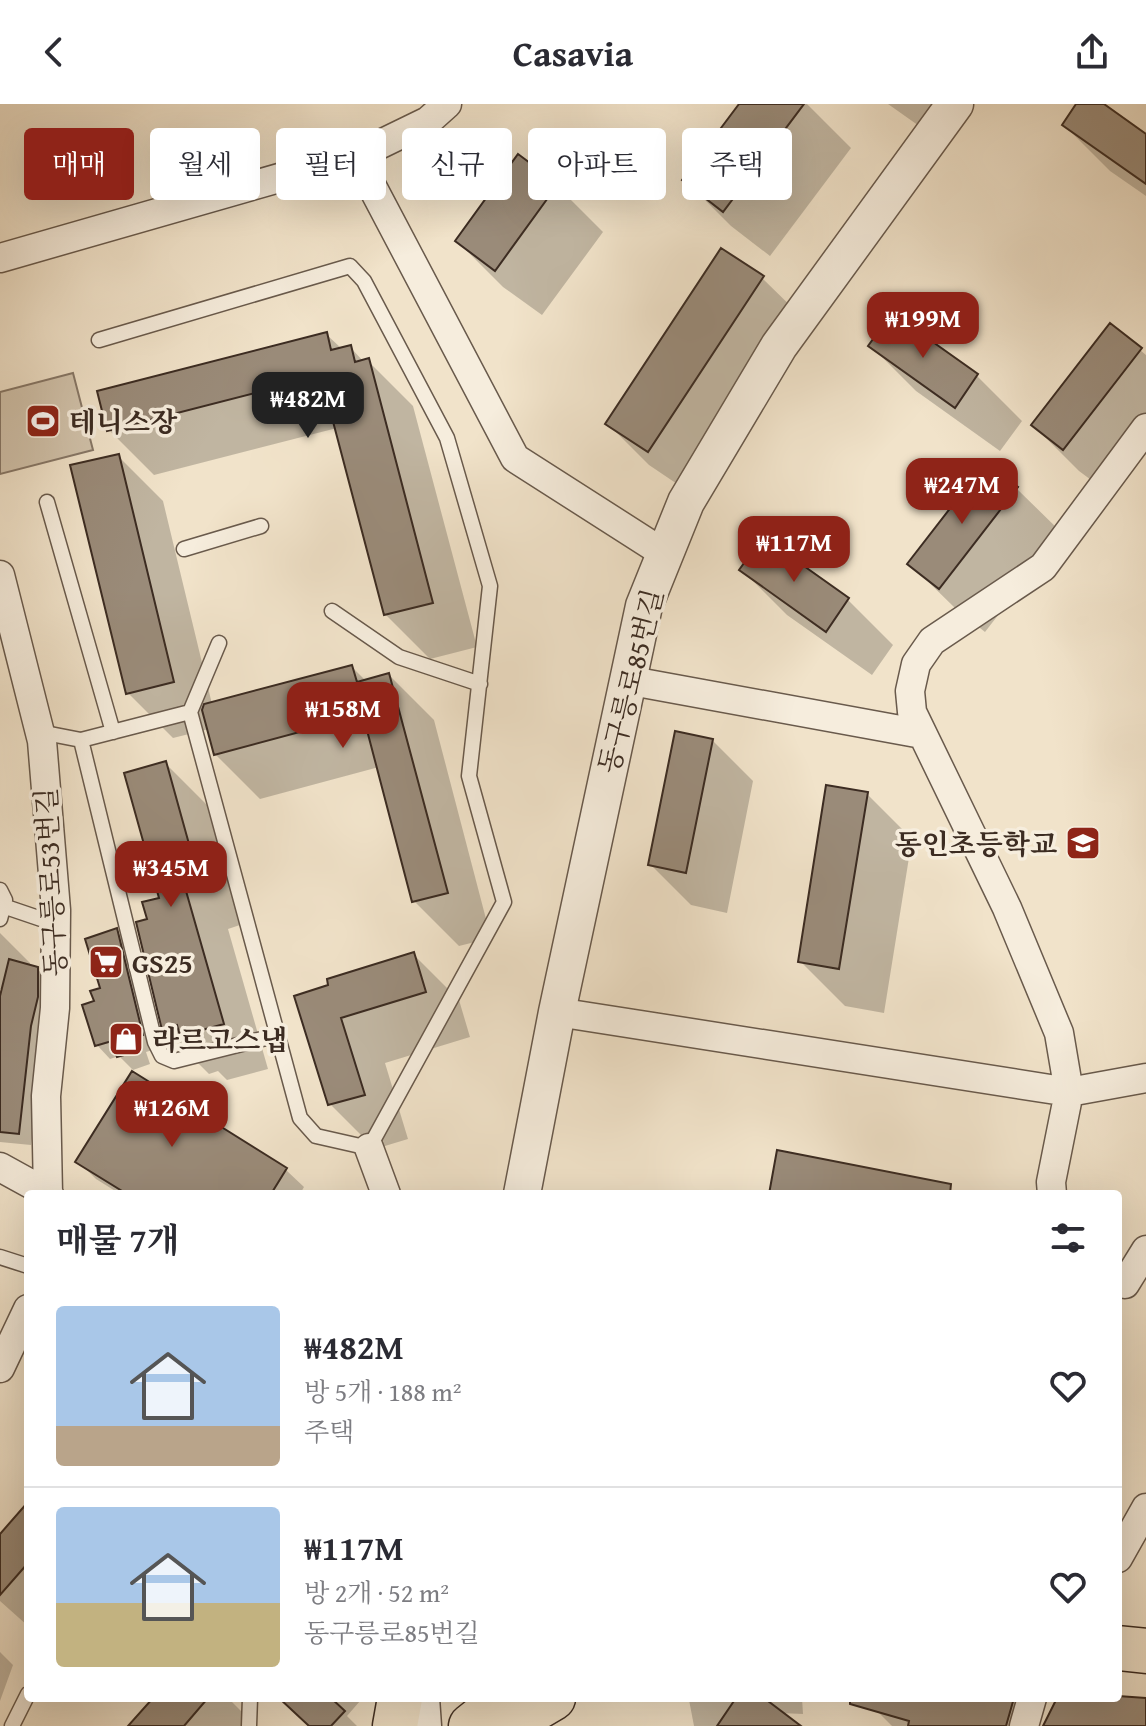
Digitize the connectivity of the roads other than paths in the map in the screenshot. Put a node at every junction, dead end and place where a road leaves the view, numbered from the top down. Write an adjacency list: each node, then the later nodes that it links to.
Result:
1 (447, 104): 3 (street)
2 (955, 104): 12 (street, 동구릉로85번길)
3 (386, 141)
4 (276, 179): 6 (street)
5 (379, 200): 12 (street)
6 (0, 258)
7 (99, 340): 18 (lane)
8 (1146, 428): 22 (street)
9 (47, 502): 21 (lane)
10 (261, 526): 11 (lane)
11 (184, 549)
12 (665, 554): 17 (street, 동구릉로85번길)
13 (0, 575): 16 (street, 동구릉로53번길)
14 (332, 611): 18 (lane)
15 (219, 643): 19 (lane)
16 (11, 658): 20 (street, 동구릉로53번길)
17 (626, 680): 22 (street); 27 (street, 동구릉로85번길)
18 (480, 684): 31 (lane)
19 (190, 712): 21 (lane); 28 (lane)
20 (39, 732): 23 (lane); 26 (street, 동구릉로53번길)
21 (113, 732): 23 (lane)
22 (922, 734): 30 (street)
23 (81, 740): 28 (lane)
24 (0, 890): 25 (lane)
25 (2, 912): 26 (lane)
26 (56, 924): 34 (street, 동구릉로53번길)
27 (557, 1012): 30 (street); 36 (street, 동구릉로85번길)
28 (278, 1035): 31 (lane)
29 (1146, 1078): 30 (street)
30 (1069, 1092): 37 (street)
31 (369, 1148): 35 (street)
32 (0, 1167): 33 (street)
33 (42, 1190)
34 (49, 1190)
35 (385, 1190)
36 (523, 1190)
37 (1052, 1190)
38 (1146, 1250): 41 (street)
39 (0, 1257): 40 (lane)
40 (24, 1265)
41 (1130, 1287)
42 (24, 1317): 43 (street)
43 (0, 1368)
44 (1146, 1508): 45 (street)
45 (1122, 1551)
46 (1122, 1648): 47 (main road)
47 (1146, 1651)
48 (1122, 1675): 49 (main road)
49 (1146, 1676)
50 (24, 1702): 57 (lane)
51 (250, 1702): 58 (lane)
52 (399, 1702): 59 (main road)
53 (421, 1702): 60 (street)
54 (501, 1702): 61 (main road)
55 (546, 1702): 62 (main road)
56 (1031, 1702): 63 (street)
57 (12, 1726)
58 (249, 1726)
59 (395, 1726)
60 (423, 1726)
61 (471, 1726)
62 (506, 1726)
63 (1024, 1726)

